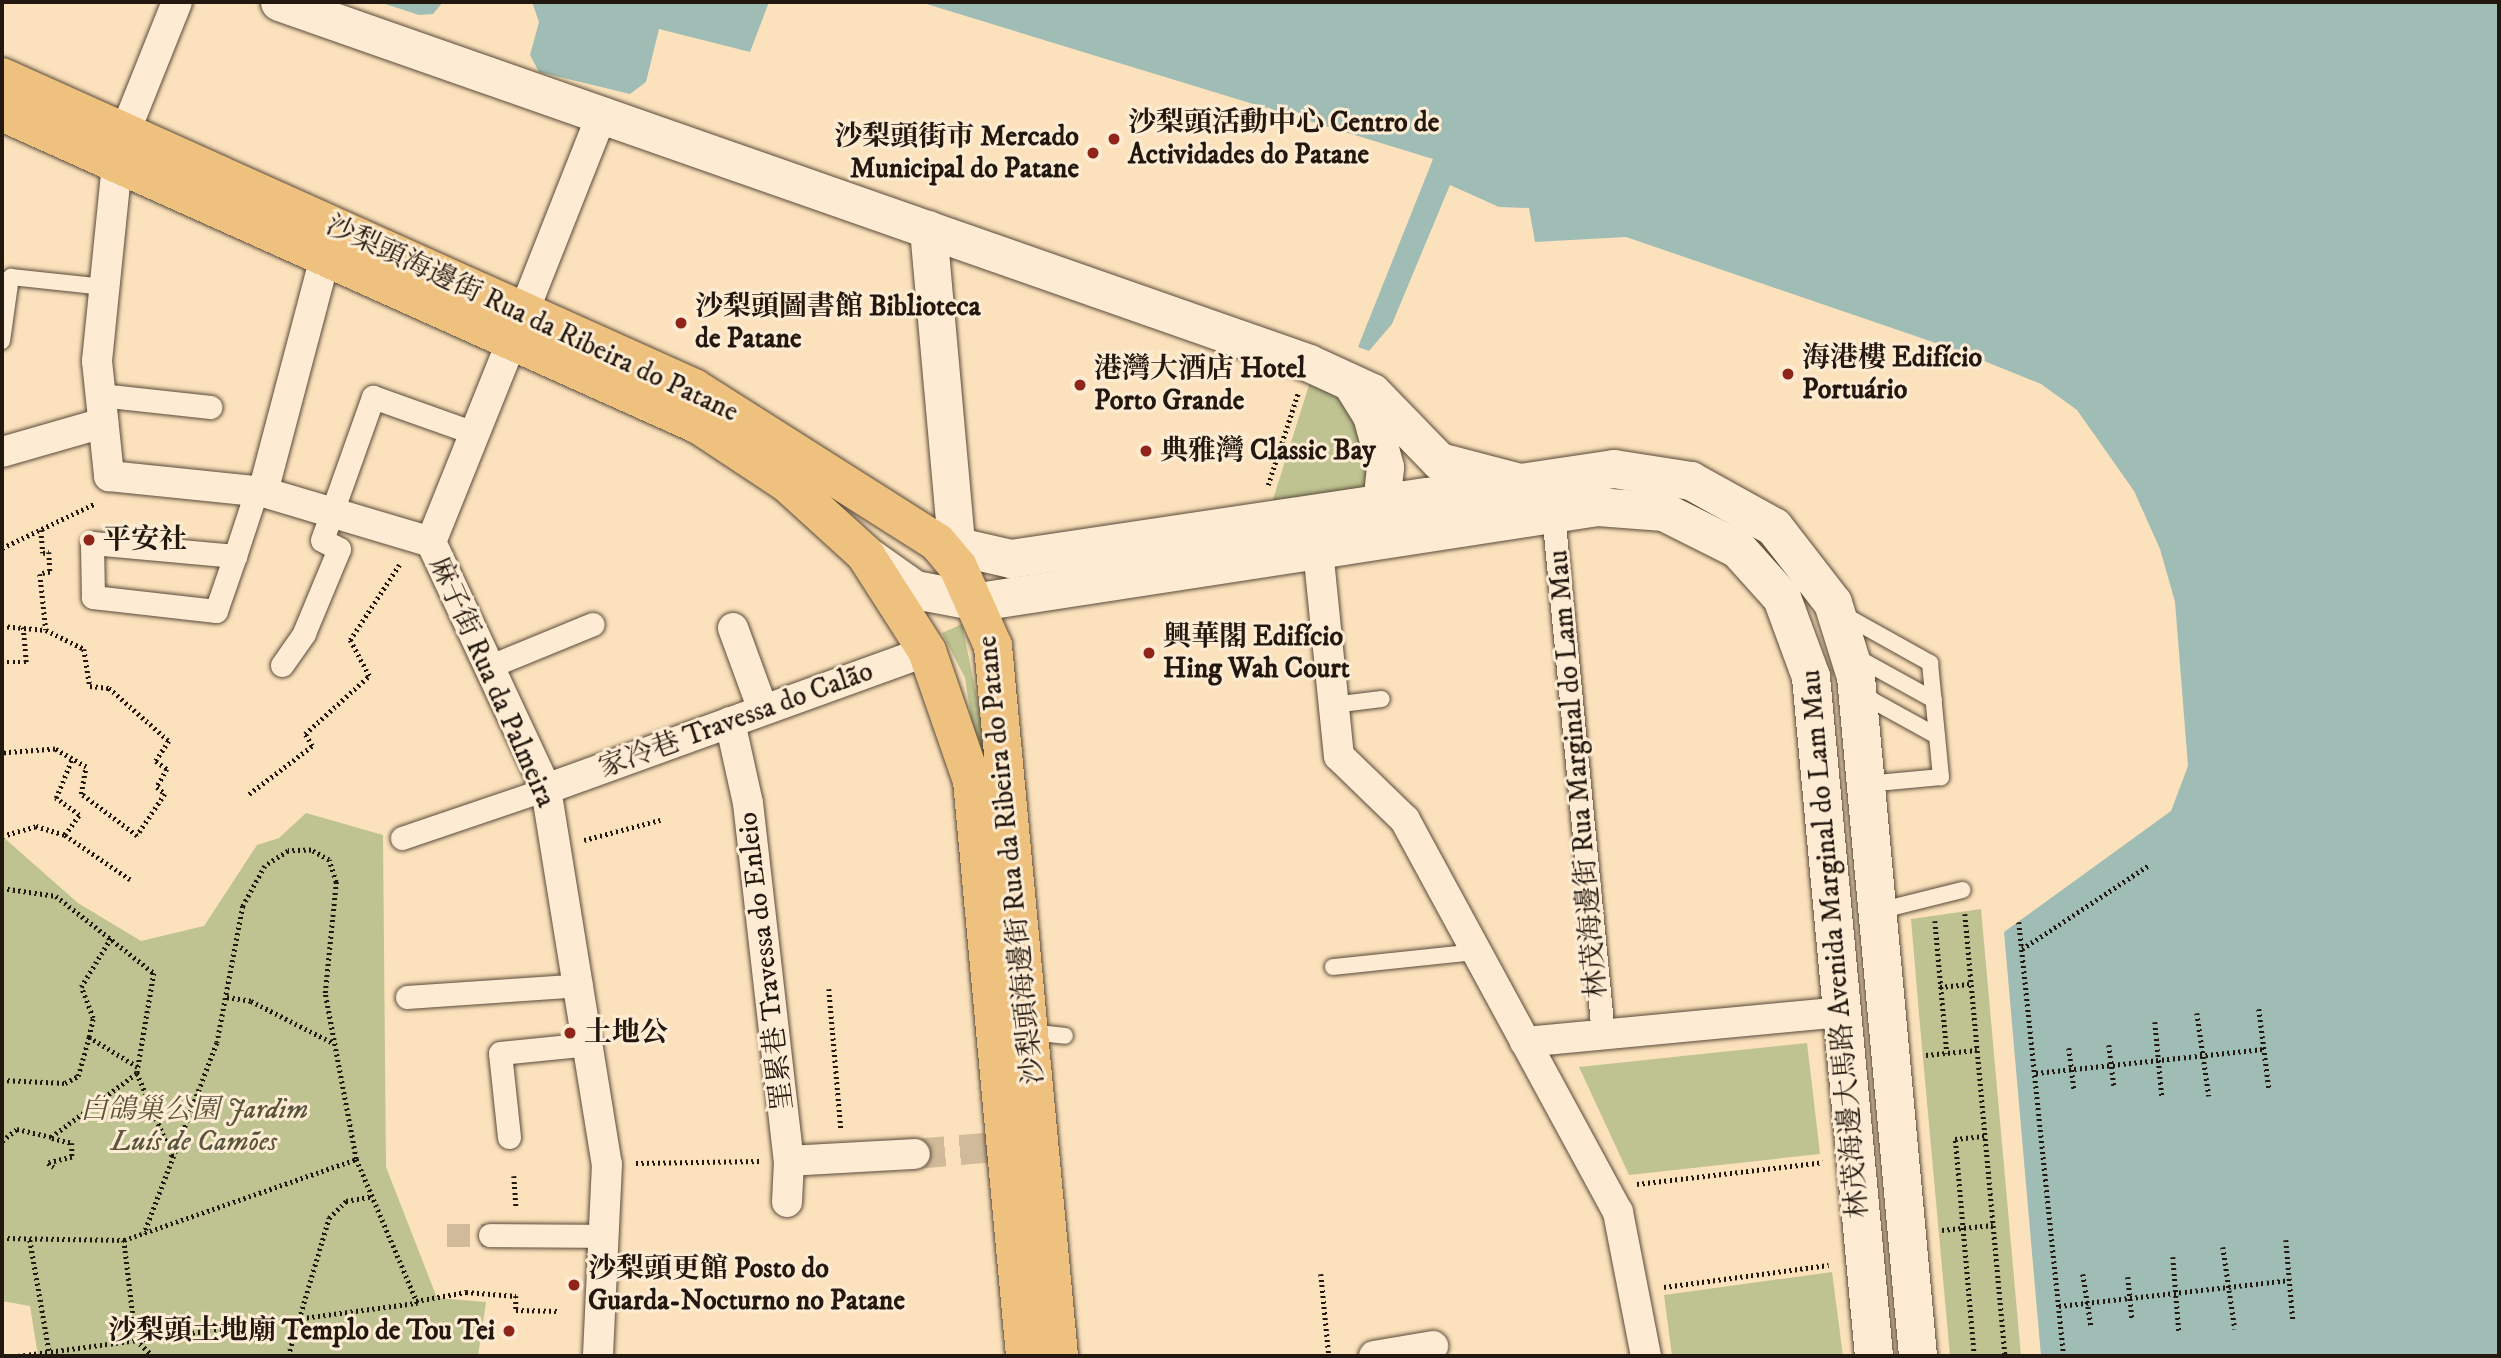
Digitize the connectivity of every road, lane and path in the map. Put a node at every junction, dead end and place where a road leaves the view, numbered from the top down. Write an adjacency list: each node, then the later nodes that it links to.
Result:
1 (177, 2): 6 (street)
2 (279, 2): 5 (street)
3 (2, 77): 6 (main road, 沙梨頭海邊街 Rua da Ribeira do Patane)
4 (2, 112): 6 (main road, 沙梨頭海邊街 Rua da Ribeira do Patane)
5 (601, 114): 7 (street); 10 (street)
6 (121, 148): 8 (main road, 沙梨頭海邊街 Rua da Ribeira do Patane); 9 (street); 10 (main road, 沙梨頭海邊街 Rua da Ribeira do Patane)
7 (928, 229): 12 (street); 29 (street)
8 (325, 257): 10 (main road, 沙梨頭海邊街 Rua da Ribeira do Patane); 19 (street)
9 (104, 287): 11 (lane); 14 (street)
10 (518, 326): 15 (street); 29 (main road, 沙梨頭海邊街 Rua da Ribeira do Patane); 30 (main road, 沙梨頭海邊街 Rua da Ribeira do Patane)
11 (2, 341)
12 (1323, 368): 18 (street); 20 (street); 23 (path)
13 (210, 407): 14 (street)
14 (102, 409): 16 (street); 17 (street)
15 (474, 433): 22 (street); 25 (street)
16 (2, 452)
17 (123, 478): 19 (street, 麻子街 Rua da Palmeira); 24 (path)
18 (1520, 481): 20 (main road, 林茂海邊大馬路 Avenida Marginal do Lam Mau); 33 (main road, 林茂海邊大馬路 Avenida Marginal do Lam Mau)
19 (260, 492): 22 (street, 麻子街 Rua da Palmeira); 31 (street)
20 (1384, 503): 23 (main road, 林茂海邊大馬路 Avenida Marginal do Lam Mau); 26 (street)
21 (1553, 513): 26 (main road, 林茂海邊大馬路 Avenida Marginal do Lam Mau); 66 (main road, 林茂海邊大馬路 Avenida Marginal do Lam Mau); 83 (street, 林茂海邊街 Rua Marginal do Lam Mau)
22 (336, 514): 25 (street, 麻子街 Rua da Palmeira); 42 (street)
23 (1256, 522): 29 (main road, 林茂海邊大馬路 Avenida Marginal do Lam Mau)
24 (41, 530): 27 (path); 38 (path)
25 (424, 540): 43 (street, 麻子街 Rua da Palmeira); 55 (path)
26 (1377, 540): 28 (main road, 林茂海邊大馬路 Avenida Marginal do Lam Mau)
27 (2, 548)
28 (1318, 550): 32 (main road, 林茂海邊大馬路 Avenida Marginal do Lam Mau); 47 (street)
29 (950, 553): 32 (main road, 沙梨頭海邊街 Rua da Ribeira do Patane)
30 (865, 554): 32 (main road, 林茂海邊大馬路 Avenida Marginal do Lam Mau); 39 (main road, 沙梨頭海邊街 Rua da Ribeira do Patane)
31 (235, 555): 31 (street)
32 (997, 599): 158 (main road, 沙梨頭海邊街 Rua da Ribeira do Patane)
33 (1837, 611): 40 (main road, 林茂海邊大馬路 Avenida Marginal do Lam Mau); 46 (lane)
34 (593, 624): 43 (street)
35 (2, 626): 36 (path)
36 (23, 627): 38 (path); 41 (path)
37 (733, 628): 48 (street)
38 (47, 630): 52 (path)
39 (927, 651): 48 (street, 家冷巷 Travessa do Calão); 157 (main road, 沙梨頭海邊街 Rua da Ribeira do Patane)
40 (1851, 654): 44 (main road, 林茂海邊大馬路 Avenida Marginal do Lam Mau); 46 (lane)
41 (2, 662)
42 (282, 665)
43 (488, 667): 54 (street, 麻子街 Rua da Palmeira)
44 (1857, 692): 50 (lane); 53 (main road, 林茂海邊大馬路 Avenida Marginal do Lam Mau)
45 (1382, 699): 47 (lane)
46 (1934, 700): 50 (lane)
47 (1333, 705): 71 (street)
48 (763, 710): 49 (street, 家冷巷 Travessa do Calão)
49 (730, 722): 54 (street, 家冷巷 Travessa do Calão); 112 (street, 罣累巷 Travessa do Enleio)
50 (1937, 736): 53 (lane)
51 (2, 753): 52 (path)
52 (72, 759): 57 (path)
53 (1866, 784): 67 (main road, 林茂海邊大馬路 Avenida Marginal do Lam Mau)
54 (545, 789): 59 (street); 60 (street, 麻子街 Rua da Palmeira)
55 (249, 794)
56 (660, 820): 60 (path)
57 (65, 835): 58 (path); 62 (path)
58 (2, 836)
59 (402, 838)
60 (560, 847): 74 (street, 麻子街 Rua da Palmeira)
61 (2149, 865): 70 (path)
62 (131, 880)
63 (2, 888): 69 (path)
64 (1962, 890): 65 (lane); 73 (path)
65 (1932, 897): 67 (lane); 75 (path)
66 (1832, 903): 67 (main road); 80 (main road, 林茂海邊大馬路 Avenida Marginal do Lam Mau)
67 (1877, 905): 121 (main road, 林茂海邊大馬路 Avenida Marginal do Lam Mau)
68 (2019, 922): 70 (path)
69 (112, 936): 84 (path); 96 (path)
70 (2022, 949): 97 (path)
71 (1476, 952): 72 (lane); 85 (street)
72 (1333, 967)
73 (1971, 984): 75 (path); 91 (path)
74 (580, 985): 78 (street); 87 (street, 麻子街 Rua da Palmeira)
75 (1940, 987): 91 (path)
76 (829, 989): 113 (path)
77 (227, 997): 86 (path); 86 (path); 109 (path)
78 (407, 997)
79 (2259, 1009): 90 (path)
80 (1842, 1012): 83 (street); 110 (main road, 林茂海邊大馬路 Avenida Marginal do Lam Mau)
81 (2197, 1013): 92 (path)
82 (2155, 1022): 93 (path)
83 (1603, 1034): 85 (street)
84 (89, 1037): 96 (path); 98 (path)
85 (1525, 1042): 116 (street)
86 (333, 1044): 111 (path)
87 (590, 1044): 105 (street); 114 (street, 麻子街 Rua da Palmeira)
88 (2109, 1045): 94 (path)
89 (2069, 1048): 95 (path)
90 (2264, 1049): 92 (path); 100 (path)
91 (1977, 1050): 104 (path)
92 (2204, 1057): 93 (path); 103 (path)
93 (2159, 1061): 94 (path); 102 (path)
94 (2111, 1066): 95 (path); 99 (path)
95 (2072, 1069): 97 (path); 101 (path)
96 (137, 1070): 106 (path); 109 (path)
97 (2036, 1073): 142 (path)
98 (2, 1080)
99 (2114, 1086)
100 (2269, 1088)
101 (2074, 1089)
102 (2162, 1096)
103 (2209, 1096)
104 (1985, 1136): 119 (path); 120 (path)
105 (509, 1137)
106 (51, 1138): 107 (path); 115 (path)
107 (2, 1141)
108 (915, 1154): 113 (street)
109 (173, 1158): 122 (path)
110 (1855, 1158): 116 (path); 131 (main road, 林茂海邊大馬路 Avenida Marginal do Lam Mau)
111 (356, 1159): 117 (path); 122 (path)
112 (789, 1161): 113 (street); 114 (path); 118 (street, 罣累巷 Travessa do Enleio)
113 (844, 1161)
114 (607, 1164): 124 (street, 麻子街 Rua da Palmeira)
115 (54, 1167)
116 (1604, 1187): 137 (street)
117 (373, 1196): 140 (path); 145 (path)
118 (787, 1202)
119 (1993, 1225): 120 (path); 165 (path)
120 (1963, 1228): 121 (path); 164 (path)
121 (1907, 1233): 163 (main road, 林茂海邊大馬路 Avenida Marginal do Lam Mau)
122 (144, 1234): 127 (path)
123 (490, 1235): 124 (street)
124 (605, 1236): 156 (street, 麻子街 Rua da Palmeira)
125 (2, 1238): 126 (path)
126 (30, 1240): 127 (path); 152 (path)
127 (124, 1240): 150 (path)
128 (2286, 1240): 135 (path)
129 (2223, 1247): 136 (path)
130 (2172, 1257): 138 (path)
131 (1865, 1261): 137 (path); 162 (main road, 林茂海邊大馬路 Avenida Marginal do Lam Mau)
132 (1321, 1274): 159 (path)
133 (2083, 1275): 141 (path)
134 (2128, 1278): 139 (path)
135 (2289, 1280): 136 (path); 146 (path)
136 (2229, 1286): 138 (path); 148 (path)
137 (1633, 1292): 161 (street)
138 (2176, 1292): 139 (path); 149 (path)
139 (2130, 1297): 141 (path); 144 (path)
140 (416, 1301): 143 (path); 145 (path)
141 (2087, 1303): 142 (path); 147 (path)
142 (2059, 1306): 166 (path)
143 (559, 1311)
144 (2132, 1318)
145 (295, 1319): 150 (path); 155 (path)
146 (2293, 1320)
147 (2091, 1325)
148 (2235, 1328)
149 (2179, 1332)
150 (136, 1340): 152 (path); 154 (path)
151 (1433, 1346): 160 (street)
152 (49, 1354): 153 (path)
153 (18, 1356)
154 (153, 1356)
155 (288, 1356)
156 (598, 1356)
157 (1025, 1356)
158 (1059, 1356)
159 (1329, 1356)
160 (1374, 1356)
161 (1646, 1356)
162 (1874, 1356)
163 (1918, 1356)
164 (1974, 1356)
165 (2005, 1356)
166 (2064, 1356)

